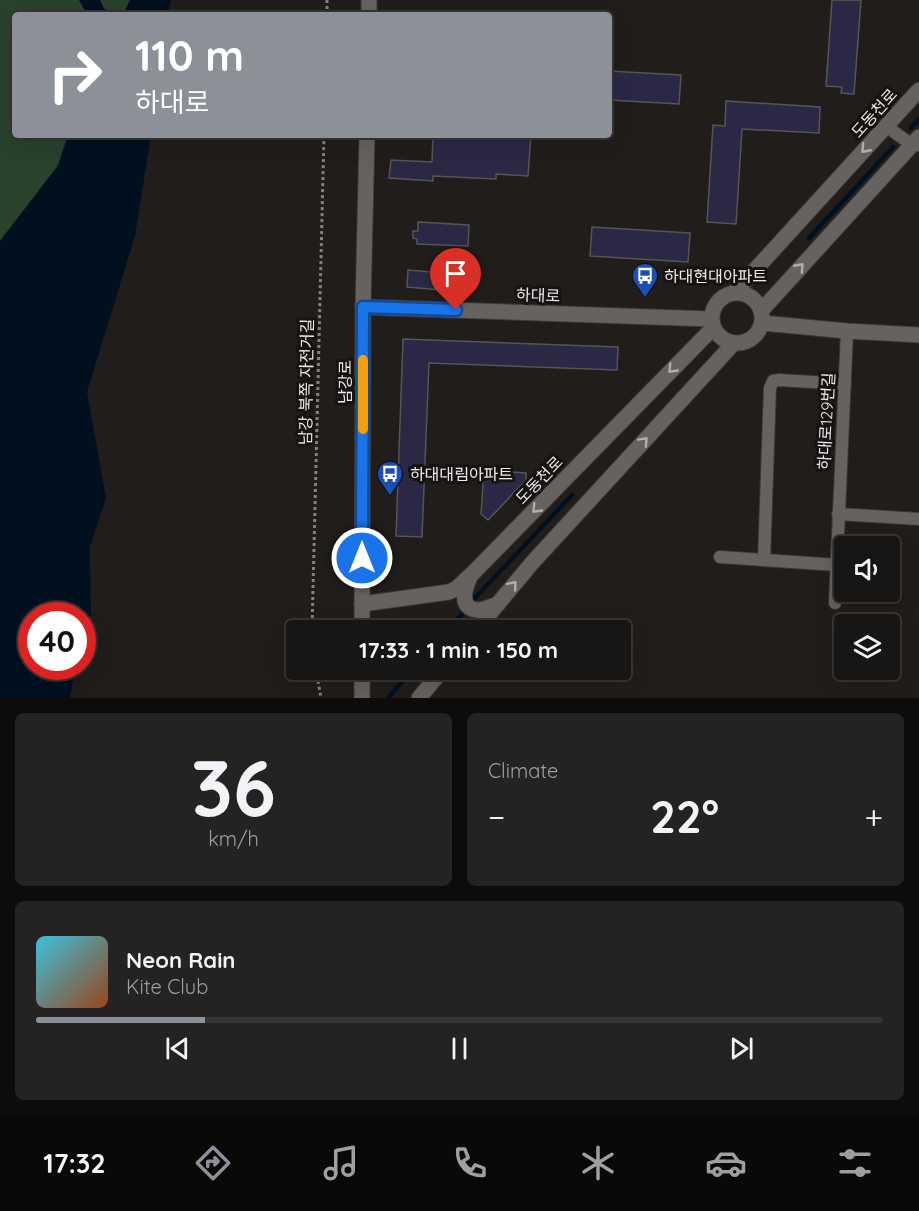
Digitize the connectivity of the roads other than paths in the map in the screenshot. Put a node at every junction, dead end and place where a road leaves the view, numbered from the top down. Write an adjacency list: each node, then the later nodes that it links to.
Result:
1 (919, 90): 2 (street, 도동천로)
2 (886, 126): 4 (street); 5 (street, 도동천로, one-way to 5)
3 (367, 138): 6 (street, 남강로)
4 (917, 142): 7 (street, one-way to 4)
5 (734, 293): 7 (street); 8 (street)
6 (363, 307): 8 (street, 하대로); 20 (street, 남강로)
7 (761, 317): 9 (street); 11 (street)
8 (712, 323): 11 (street); 19 (street, 도동천로, one-way to 19)
9 (847, 331): 10 (street); 12 (street, 하대로129번길)
10 (919, 335)
11 (734, 343): 21 (street, one-way to 11)
12 (844, 384): 13 (street, 하대로129번길); 17 (street)
13 (838, 514): 14 (street); 15 (street, 하대로129번길)
14 (919, 519)
15 (838, 536)
16 (720, 557): 17 (street)
17 (764, 560): 18 (street)
18 (834, 566)
19 (471, 575): 20 (street, 도동천로); 21 (street)
20 (362, 604): 22 (street, 남강로)
21 (498, 604): 23 (street)
22 (362, 620)
23 (484, 620)
24 (362, 680): 26 (street)
25 (434, 680): 27 (street)
26 (362, 698)
27 (419, 698)

